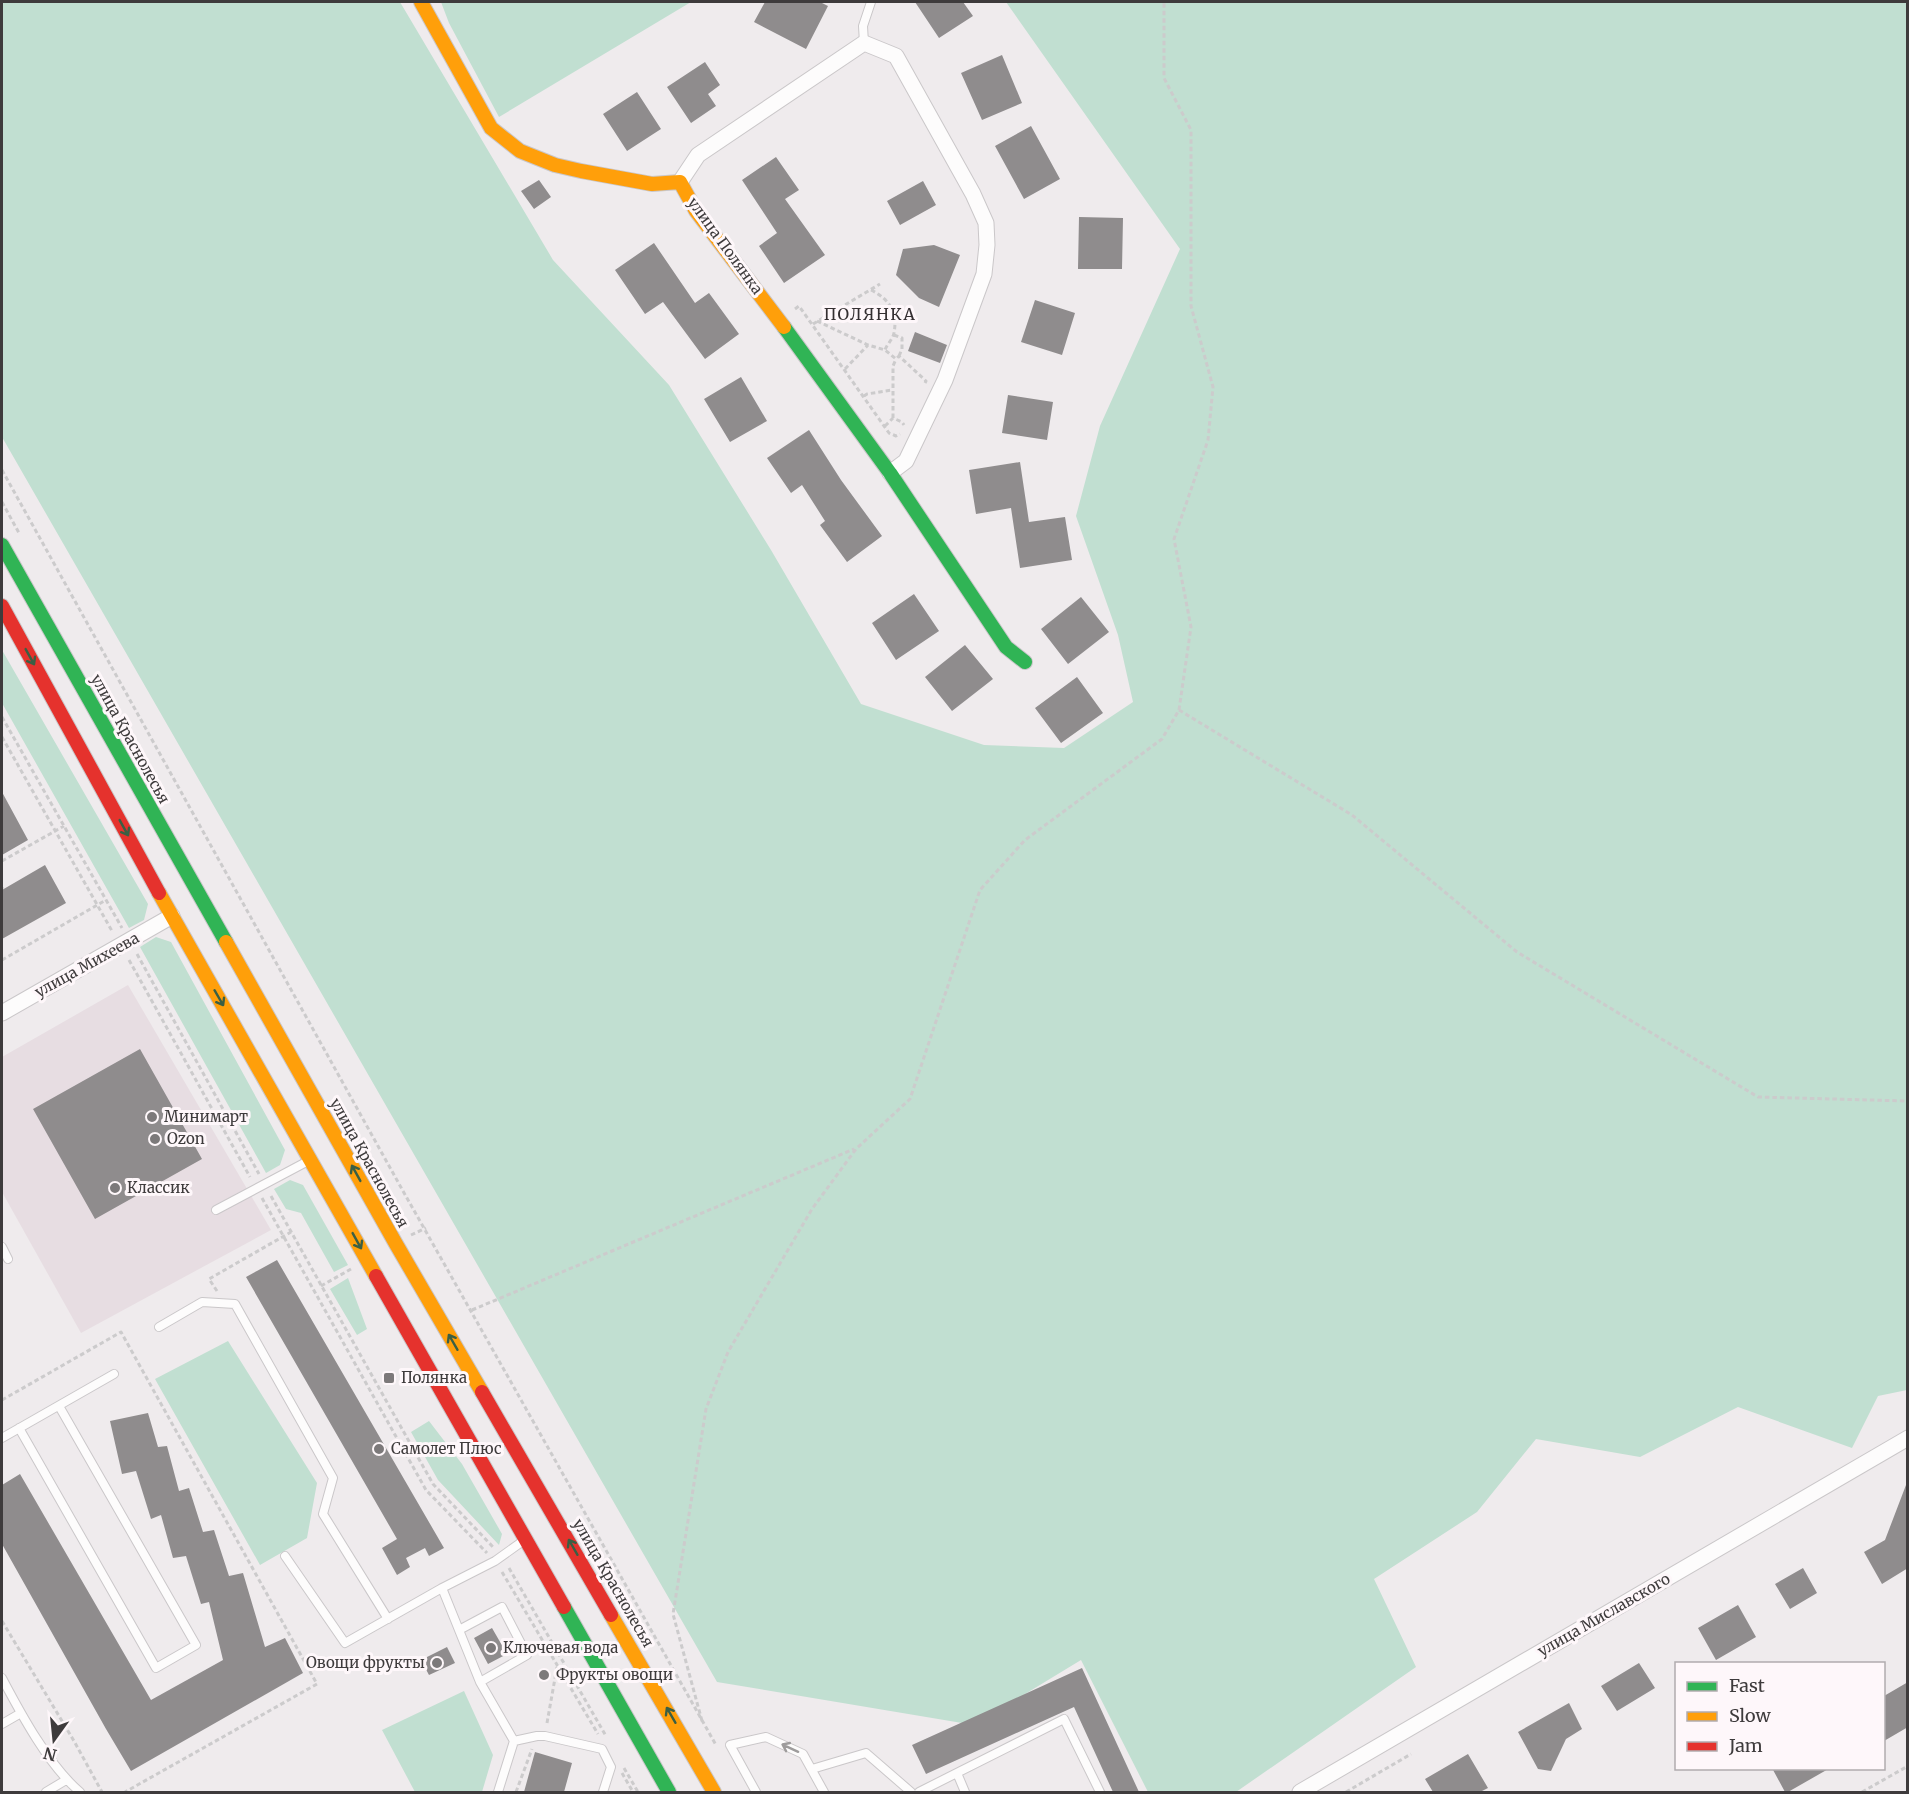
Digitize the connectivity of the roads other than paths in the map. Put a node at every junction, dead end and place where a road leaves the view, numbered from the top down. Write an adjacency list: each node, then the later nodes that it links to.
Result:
1 (421, 2): 4 (street, улица Полянка)
2 (871, 2): 3 (lane)
3 (864, 43): 4 (street); 5 (street)
4 (680, 182): 5 (street, улица Полянка)
5 (890, 473): 8 (street, улица Полянка)
6 (2, 545): 39 (street, улица Краснолесья, one-way to 6)
7 (2, 606): 9 (street, one-way to 9)
8 (1025, 662)
9 (172, 916): 10 (street, улица Михеева); 11 (street, one-way to 11)
10 (3, 1008)
11 (311, 1159): 12 (lane); 21 (street, one-way to 21)
12 (216, 1210)
13 (2, 1247): 14 (lane)
14 (8, 1259)
15 (159, 1327): 24 (lane)
16 (114, 1374): 17 (lane)
17 (59, 1406): 18 (lane); 18 (lane)
18 (19, 1428): 19 (lane)
19 (2, 1438)
20 (1908, 1438): 46 (street, улица Миславского)
21 (524, 1540): 23 (lane); 38 (street)
22 (285, 1556): 24 (lane)
23 (442, 1588): 24 (lane); 25 (lane)
24 (388, 1619)
25 (459, 1630): 27 (lane); 27 (lane)
26 (2, 1678): 28 (lane)
27 (480, 1682): 30 (lane)
28 (21, 1713): 29 (lane); 33 (lane)
29 (2, 1724)
30 (514, 1741): 36 (lane); 37 (lane)
31 (812, 1769): 40 (lane, one-way to 40); 41 (lane); 42 (lane)
32 (957, 1773): 43 (lane); 44 (lane); 45 (lane)
33 (66, 1780): 34 (lane); 35 (lane)
34 (46, 1792)
35 (80, 1792)
36 (498, 1792)
37 (603, 1792)
38 (669, 1792)
39 (714, 1792)
40 (756, 1792)
41 (824, 1792)
42 (911, 1792)
43 (919, 1792)
44 (965, 1792)
45 (1100, 1792)
46 (1300, 1792)

